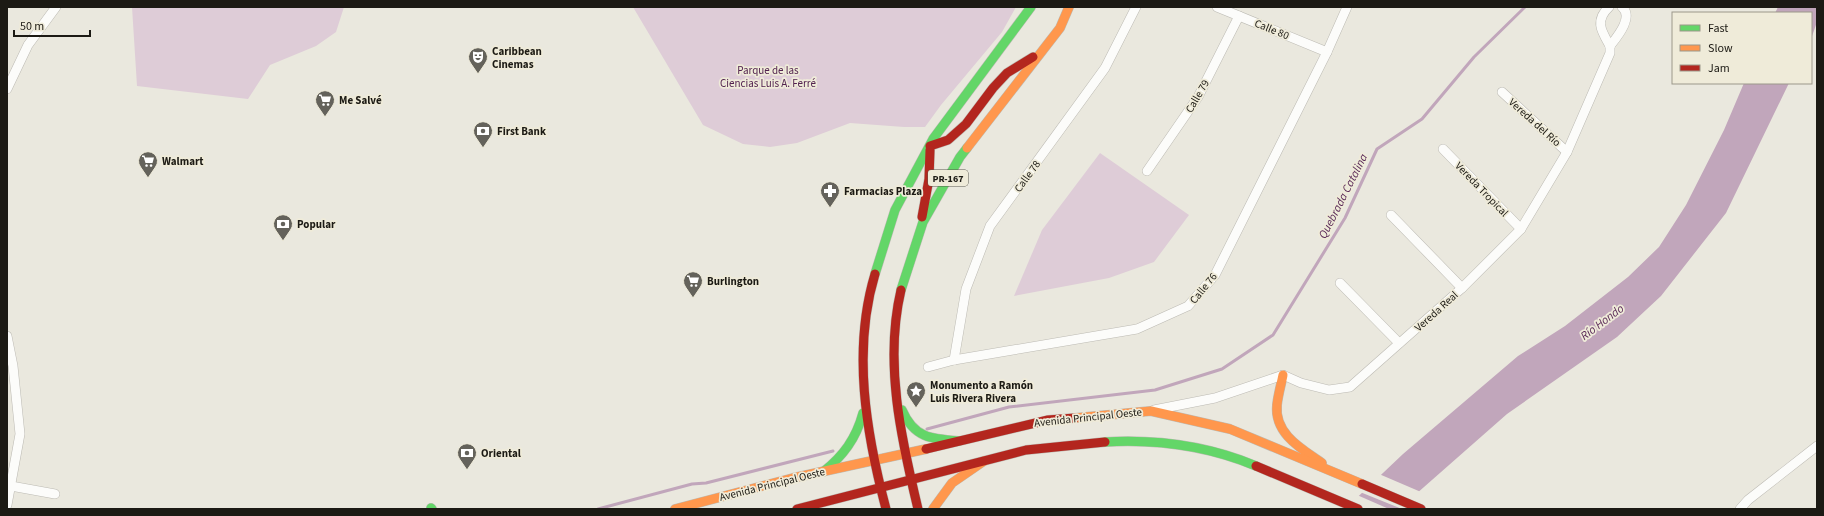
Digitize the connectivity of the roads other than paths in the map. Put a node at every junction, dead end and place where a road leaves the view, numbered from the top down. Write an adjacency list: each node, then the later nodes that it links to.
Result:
1 (56, 7): 13 (street)
2 (1031, 7): 15 (main road, PR-167)
3 (1069, 7): 11 (main road, PR-167)
4 (1136, 7): 26 (street, Calle 78)
5 (1217, 7): 9 (street, Calle 80)
6 (1347, 7): 12 (street, Calle 76)
7 (1609, 7): 10 (street)
8 (1622, 7): 10 (street, Vereda Real)
9 (1239, 16): 12 (street, Calle 80); 18 (street, Calle 79)
10 (1610, 46): 17 (street, Vereda Real)
11 (1046, 47): 15 (main road); 20 (main road, PR-167)
12 (1327, 52): 26 (street, Calle 76)
13 (7, 89)
14 (1502, 92): 17 (street, Vereda del Río)
15 (930, 146): 20 (main road); 31 (main road, PR-167)
16 (1443, 149): 21 (street, Vereda Tropical)
17 (1567, 152): 21 (street, Vereda Real)
18 (1147, 171)
19 (1391, 215): 23 (street)
20 (920, 229): 30 (main road, PR-167)
21 (1521, 229): 23 (street, Vereda Real)
22 (1340, 283): 25 (street)
23 (1462, 288): 25 (street, Vereda Real)
24 (7, 336): 27 (street)
25 (1399, 343): 29 (street, Vereda Real)
26 (954, 360): 28 (street, Calle 76)
27 (10, 367): 41 (street)
28 (928, 367)
29 (1283, 375): 32 (street); 39 (main road)
30 (896, 395): 33 (main road); 35 (main road, PR-167)
31 (865, 402): 36 (main road, PR-167); 38 (main road)
32 (1151, 411): 33 (main road, Avenida Principal Oeste); 39 (main road, Avenida Principal Oeste)
33 (959, 441): 35 (main road, Avenida Principal Oeste)
34 (1817, 446): 52 (street)
35 (905, 454): 36 (main road, Avenida Principal Oeste); 40 (main road, PR-167)
36 (873, 460): 38 (main road, Avenida Principal Oeste); 42 (main road, PR-167)
37 (984, 461): 40 (main road); 49 (main road); 50 (main road)
38 (823, 472): 45 (main road, Avenida Principal Oeste)
39 (1334, 473): 51 (main road, Avenida Principal Oeste)
40 (911, 479): 42 (main road); 48 (main road, PR-167)
41 (11, 486): 43 (street); 44 (street)
42 (880, 487): 46 (main road); 47 (main road, PR-167)
43 (55, 494)
44 (7, 505)
45 (675, 509)
46 (797, 509)
47 (886, 509)
48 (918, 509)
49 (933, 509)
50 (1358, 509)
51 (1421, 509)
52 (1740, 509)

